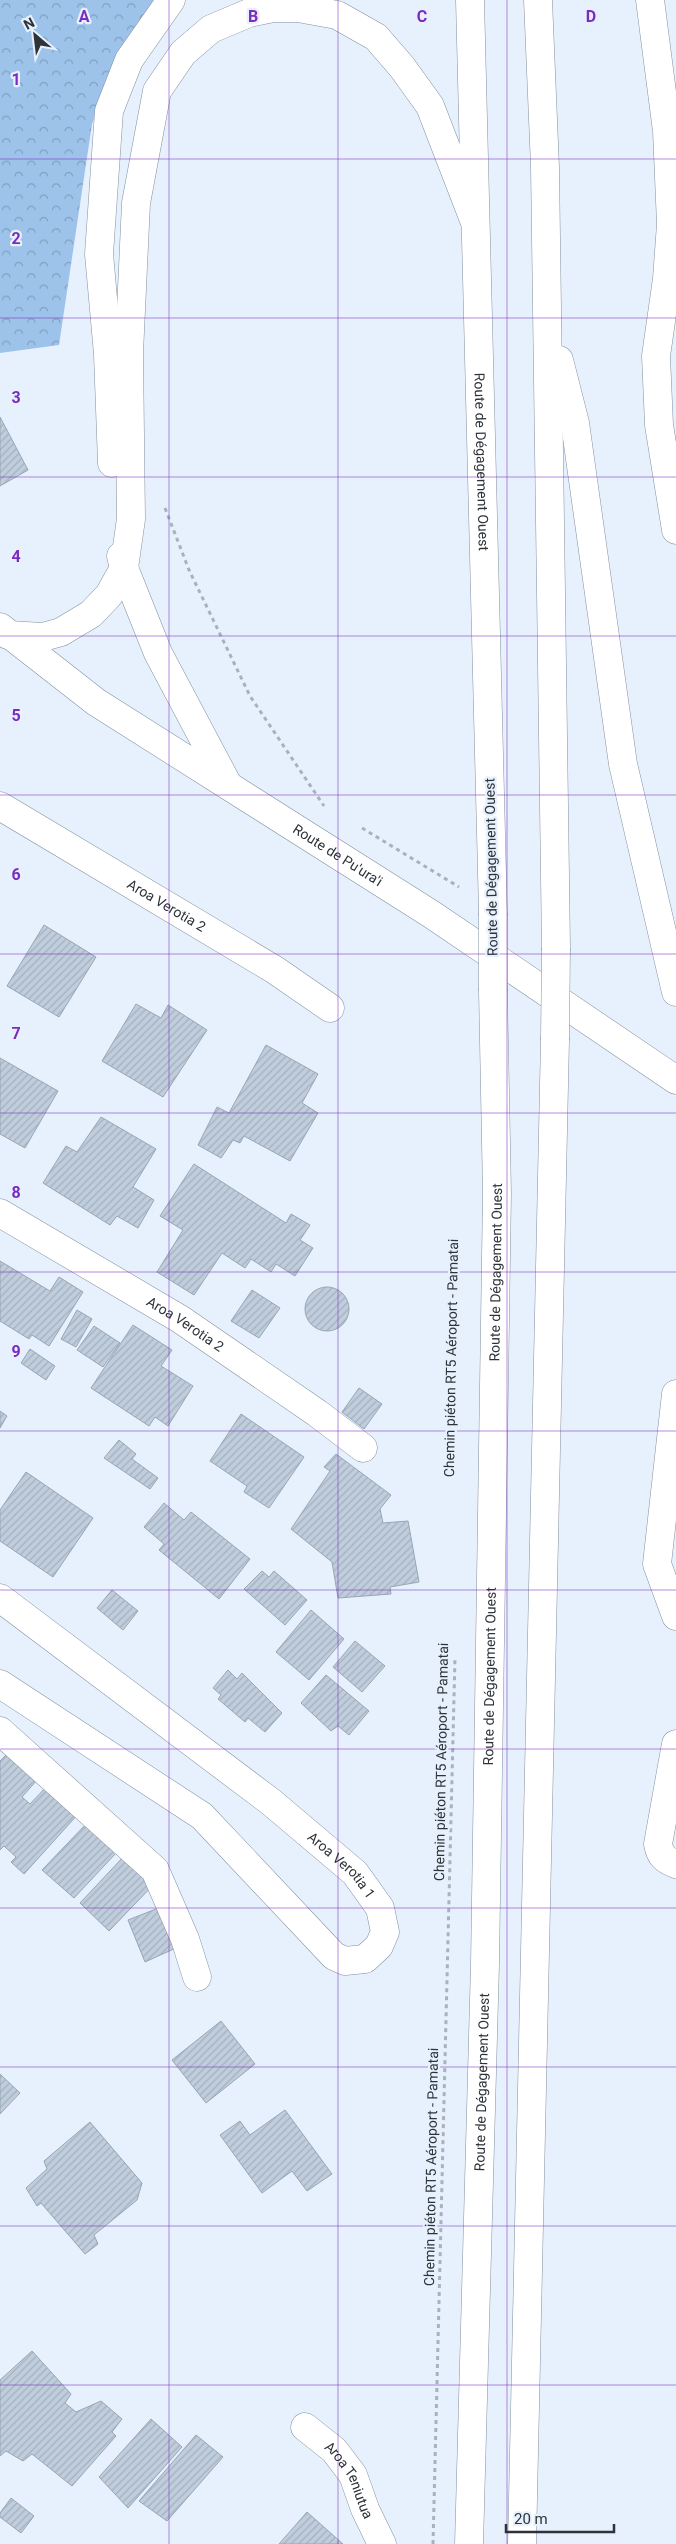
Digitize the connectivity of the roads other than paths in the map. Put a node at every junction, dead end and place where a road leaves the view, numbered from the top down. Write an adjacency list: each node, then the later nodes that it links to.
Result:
1 (171, 0): 9 (main road)
2 (470, 0): 5 (main road, Route de Dégagement Ouest)
3 (538, 0): 7 (main road)
4 (650, 0): 6 (main road)
5 (474, 220): 9 (main road); 29 (main road, Route de Dégagement Ouest, bridge)
6 (673, 248): 8 (main road)
7 (547, 294): 13 (main road); 30 (main road, bridge)
8 (676, 530)
9 (124, 568): 10 (main road); 11 (main road)
10 (4, 631): 11 (main road, Route de Pu'ura'i)
11 (228, 785): 15 (main road, Route de Pu'ura'i)
12 (0, 806): 14 (main road, Aroa Verotia 2)
13 (676, 992)
14 (330, 1008)
15 (676, 1080)
16 (0, 1213): 18 (main road, Aroa Verotia 2)
17 (676, 1394): 20 (main road)
18 (363, 1448)
19 (0, 1598): 21 (main road, Aroa Verotia 1)
20 (676, 1616)
21 (0, 1684)
22 (0, 1731): 26 (main road)
23 (676, 1744): 24 (main road)
24 (670, 1800): 25 (main road)
25 (676, 1864)
26 (198, 1977)
27 (305, 2427): 28 (main road, Aroa Teniutua)
28 (382, 2544)
29 (469, 2544)
30 (522, 2544)

